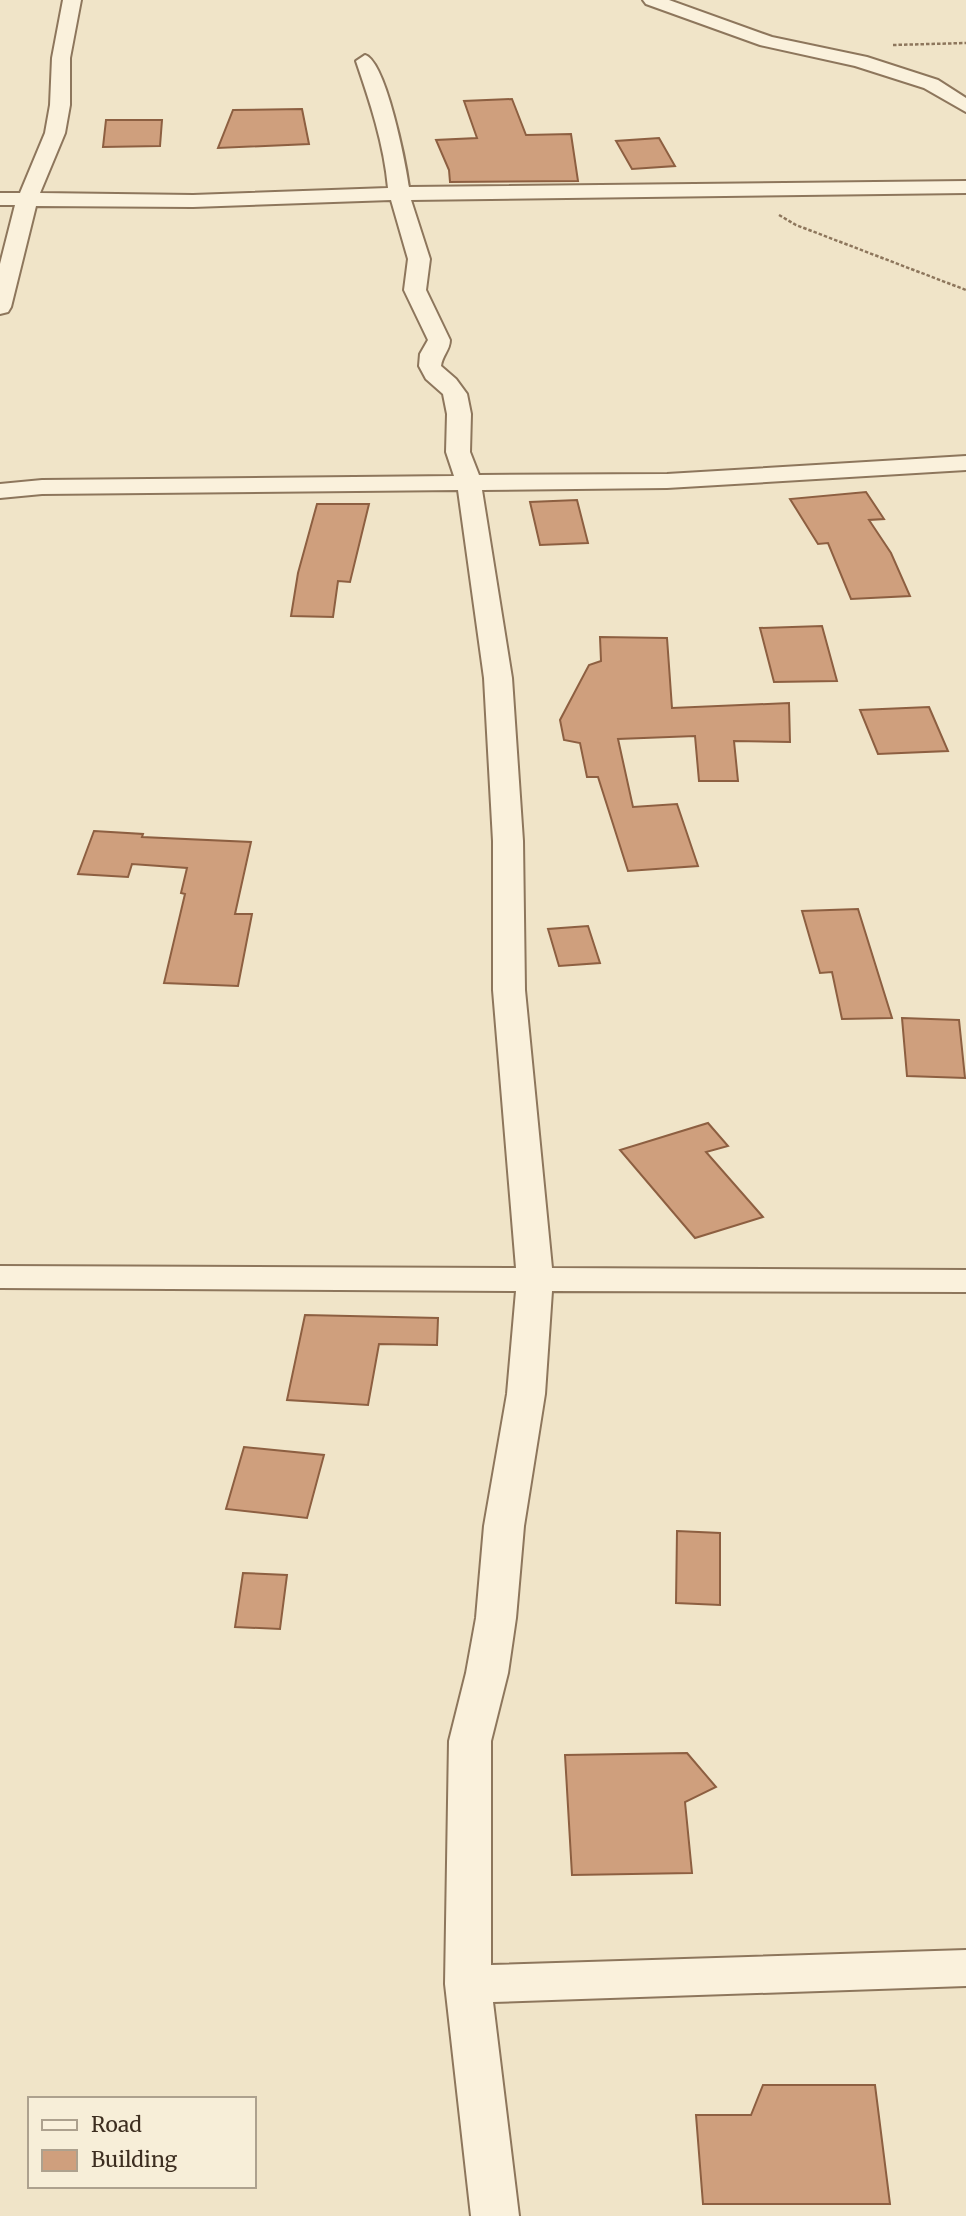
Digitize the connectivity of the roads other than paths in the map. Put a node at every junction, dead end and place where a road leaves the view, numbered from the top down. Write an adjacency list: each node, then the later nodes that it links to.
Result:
1 (72, 0): 8 (street)
2 (652, 0): 4 (street)
3 (365, 61): 6 (street)
4 (966, 106)
5 (966, 187): 6 (street)
6 (399, 192): 8 (street); 11 (street)
7 (0, 199): 8 (street)
8 (27, 200): 9 (street)
9 (0, 307)
10 (966, 463): 11 (street)
11 (469, 483): 12 (street); 14 (street)
12 (0, 491)
13 (0, 1277): 14 (street)
14 (535, 1280): 15 (street); 17 (street)
15 (966, 1281)
16 (966, 1968): 17 (street)
17 (468, 1984): 18 (street)
18 (495, 2216)

